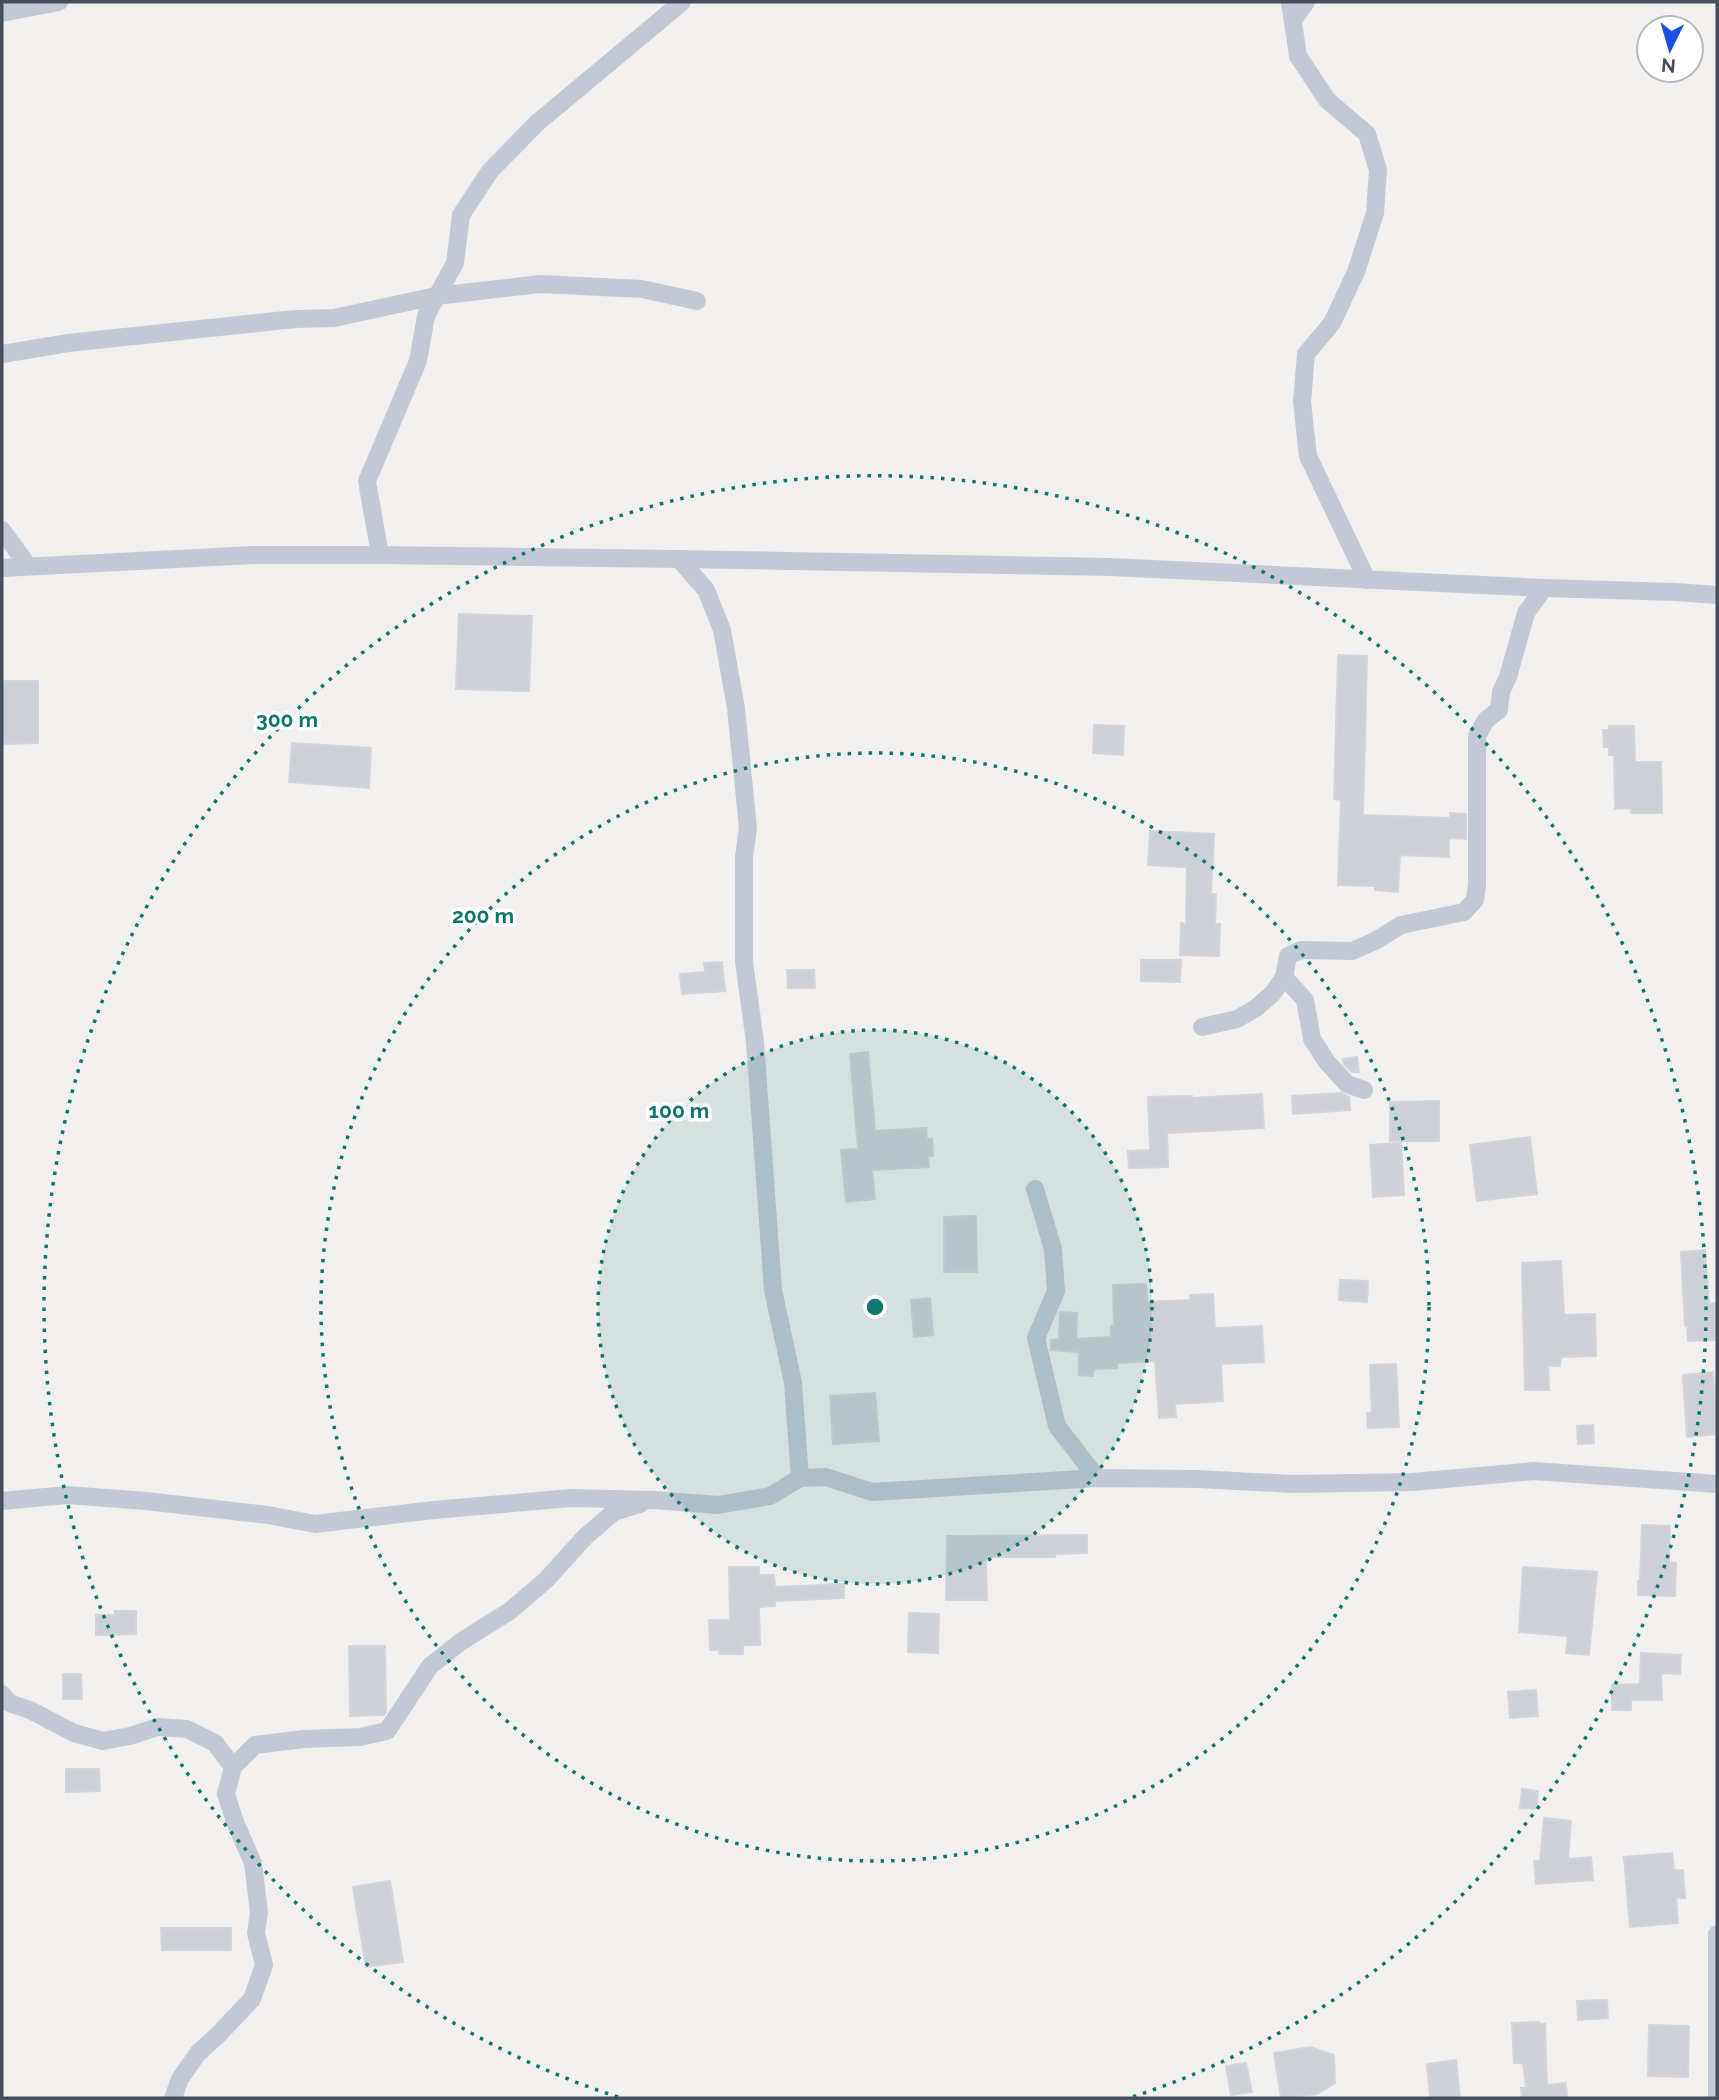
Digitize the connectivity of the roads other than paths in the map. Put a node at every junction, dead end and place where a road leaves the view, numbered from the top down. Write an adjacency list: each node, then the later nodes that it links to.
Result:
1 (59, 2): 5 (street)
2 (682, 2): 6 (street)
3 (1306, 2): 4 (street)
4 (1292, 11): 14 (street)
5 (2, 13)
6 (436, 296): 7 (street); 8 (street); 10 (street)
7 (697, 301)
8 (2, 355)
9 (2, 530): 12 (street)
10 (380, 555): 11 (street); 12 (street)
11 (679, 559): 14 (street); 21 (street)
12 (28, 566): 13 (street)
13 (2, 568)
14 (1367, 580): 15 (street)
15 (1544, 588): 16 (street); 17 (street)
16 (1717, 595)
17 (1284, 977): 18 (street); 19 (street)
18 (1202, 1027)
19 (1364, 1090)
20 (1035, 1189): 22 (street)
21 (800, 1478): 22 (street); 24 (street)
22 (1097, 1478): 23 (street)
23 (1717, 1484)
24 (653, 1500): 25 (street); 27 (street)
25 (2, 1501)
26 (2, 1694): 27 (street)
27 (233, 1767): 29 (street)
28 (1717, 1940): 30 (street)
29 (173, 2098)
30 (1717, 2098)

